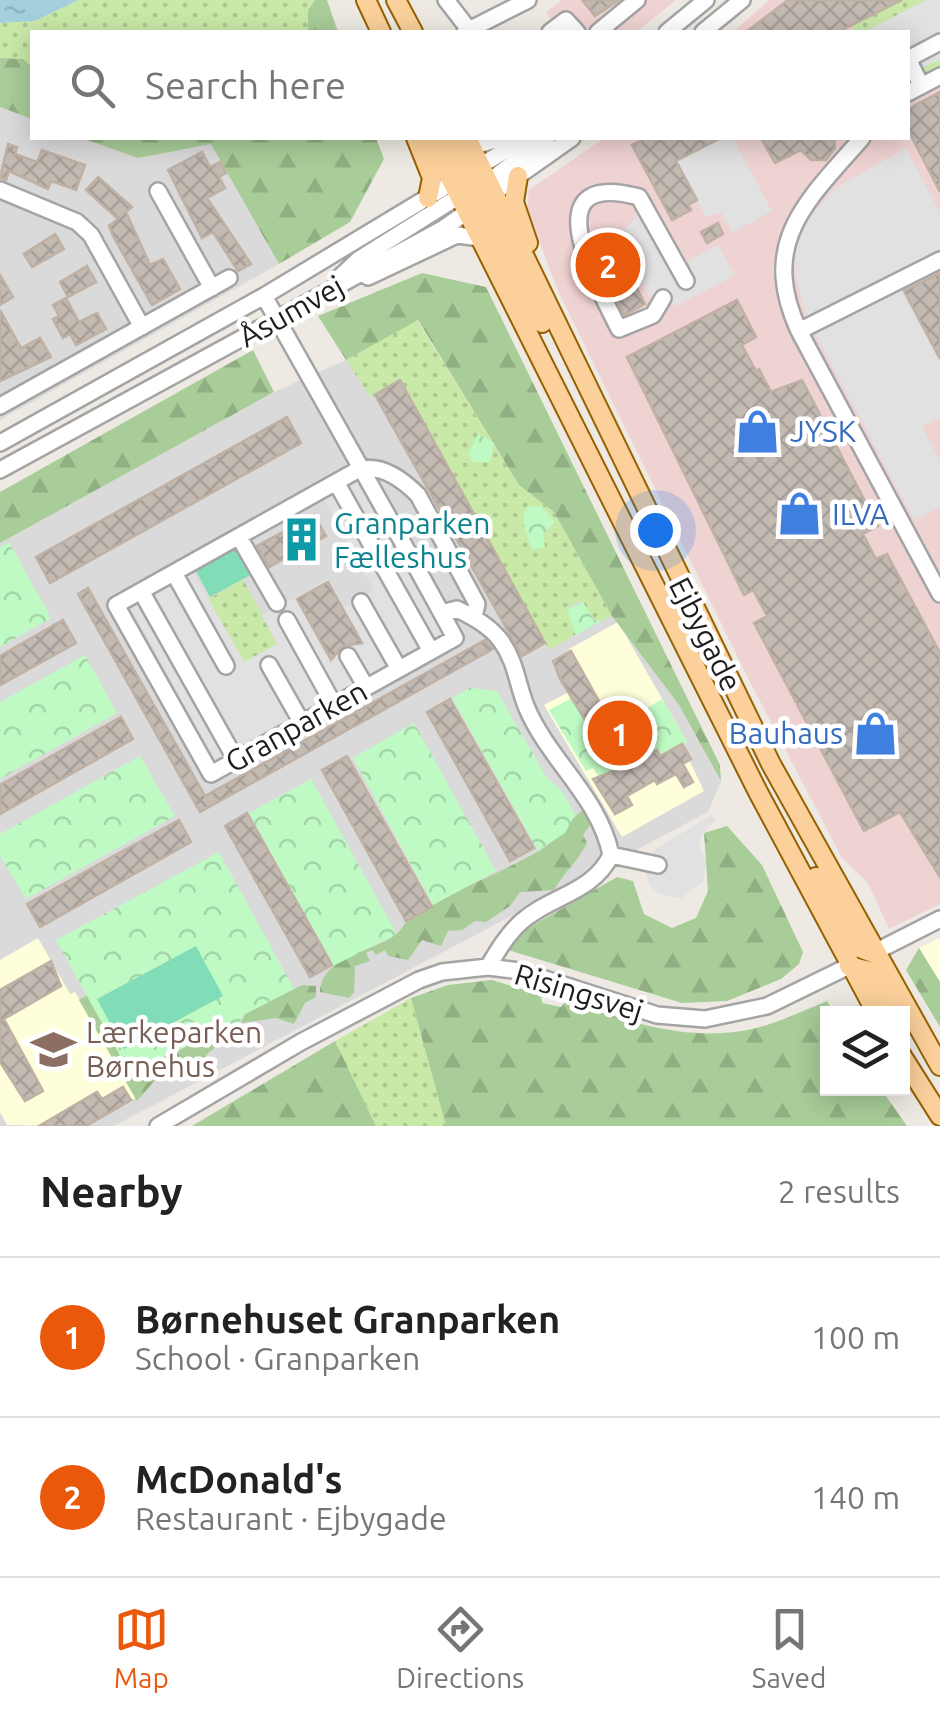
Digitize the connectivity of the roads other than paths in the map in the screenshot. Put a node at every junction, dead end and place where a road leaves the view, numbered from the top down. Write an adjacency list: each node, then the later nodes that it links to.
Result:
1 (396, 0): 9 (main road)
2 (446, 0): 10 (street)
3 (528, 0): 11 (street)
4 (637, 0): 14 (street)
5 (706, 0): 15 (street)
6 (735, 2): 16 (street)
7 (368, 4): 8 (main road)
8 (381, 30)
9 (412, 30)
10 (467, 30)
11 (472, 30)
12 (553, 30): 13 (street)
13 (575, 30)
14 (600, 30)
15 (669, 30)
16 (706, 30)
17 (940, 42): 18 (street)
18 (910, 58)
19 (940, 76): 20 (street)
20 (914, 89)
21 (417, 140): 33 (main road)
22 (432, 140): 30 (main road, Ejbygade)
23 (449, 140): 30 (main road)
24 (467, 140): 30 (main road, Ejbygade)
25 (524, 140): 30 (street, Åsumvej)
26 (543, 140): 30 (street)
27 (569, 140): 29 (street, Åsumvej)
28 (860, 140): 45 (street)
29 (518, 176): 30 (street, Åsumvej); 40 (main road)
30 (473, 189): 33 (street, Åsumvej); 34 (main road, Ejbygade); 39 (street); 40 (main road, Ejbygade); 47 (main road)
31 (0, 190): 44 (street)
32 (158, 192): 38 (street, Åsumvej)
33 (428, 198): 41 (street, Åsumvej)
34 (480, 238): 39 (street); 70 (main road, Ejbygade)
35 (940, 260): 45 (street)
36 (229, 278): 38 (street, Åsumvej)
37 (686, 280): 42 (street)
38 (212, 288): 44 (street, Åsumvej)
39 (326, 291): 43 (street, Åsumvej)
40 (540, 292): 47 (main road, Ejbygade)
41 (264, 296): 43 (street); 48 (street, Åsumvej)
42 (663, 298)
43 (276, 318): 49 (street); 50 (street, Åsumvej)
44 (142, 327): 46 (street, Åsumvej)
45 (799, 331): 55 (street)
46 (0, 406)
47 (596, 408): 74 (main road, Ejbygade)
48 (0, 443)
49 (360, 469): 51 (street); 58 (street); 59 (street)
50 (0, 470)
51 (336, 482): 52 (street); 61 (street)
52 (239, 536): 53 (street); 57 (street)
53 (174, 573): 54 (street); 64 (street)
54 (141, 591): 69 (street); 69 (street, Granparken)
55 (940, 594)
56 (361, 602): 65 (street)
57 (277, 603)
58 (442, 612): 59 (street); 61 (street)
59 (474, 617): 71 (street)
60 (287, 620): 67 (street)
61 (431, 651): 65 (street, Granparken)
62 (348, 656): 66 (street)
63 (269, 665): 68 (street)
64 (226, 666)
65 (399, 669): 66 (street, Granparken)
66 (366, 688): 67 (street, Granparken)
67 (334, 705): 68 (street, Granparken)
68 (302, 723): 69 (street, Granparken)
69 (236, 760)
70 (769, 811): 74 (main road); 75 (main road, Ejbygade)
71 (611, 855): 72 (street); 76 (street)
72 (658, 865)
73 (940, 919): 74 (street)
74 (873, 953): 75 (main road); 81 (main road, Ejbygade)
75 (849, 966): 76 (street, Risingsvej); 77 (main road, Ejbygade); 78 (main road)
76 (488, 967): 83 (street, Risingsvej)
77 (872, 1006)
78 (890, 1006)
79 (910, 1034): 81 (main road)
80 (910, 1069): 82 (main road)
81 (940, 1070)
82 (940, 1116)
83 (158, 1126)

